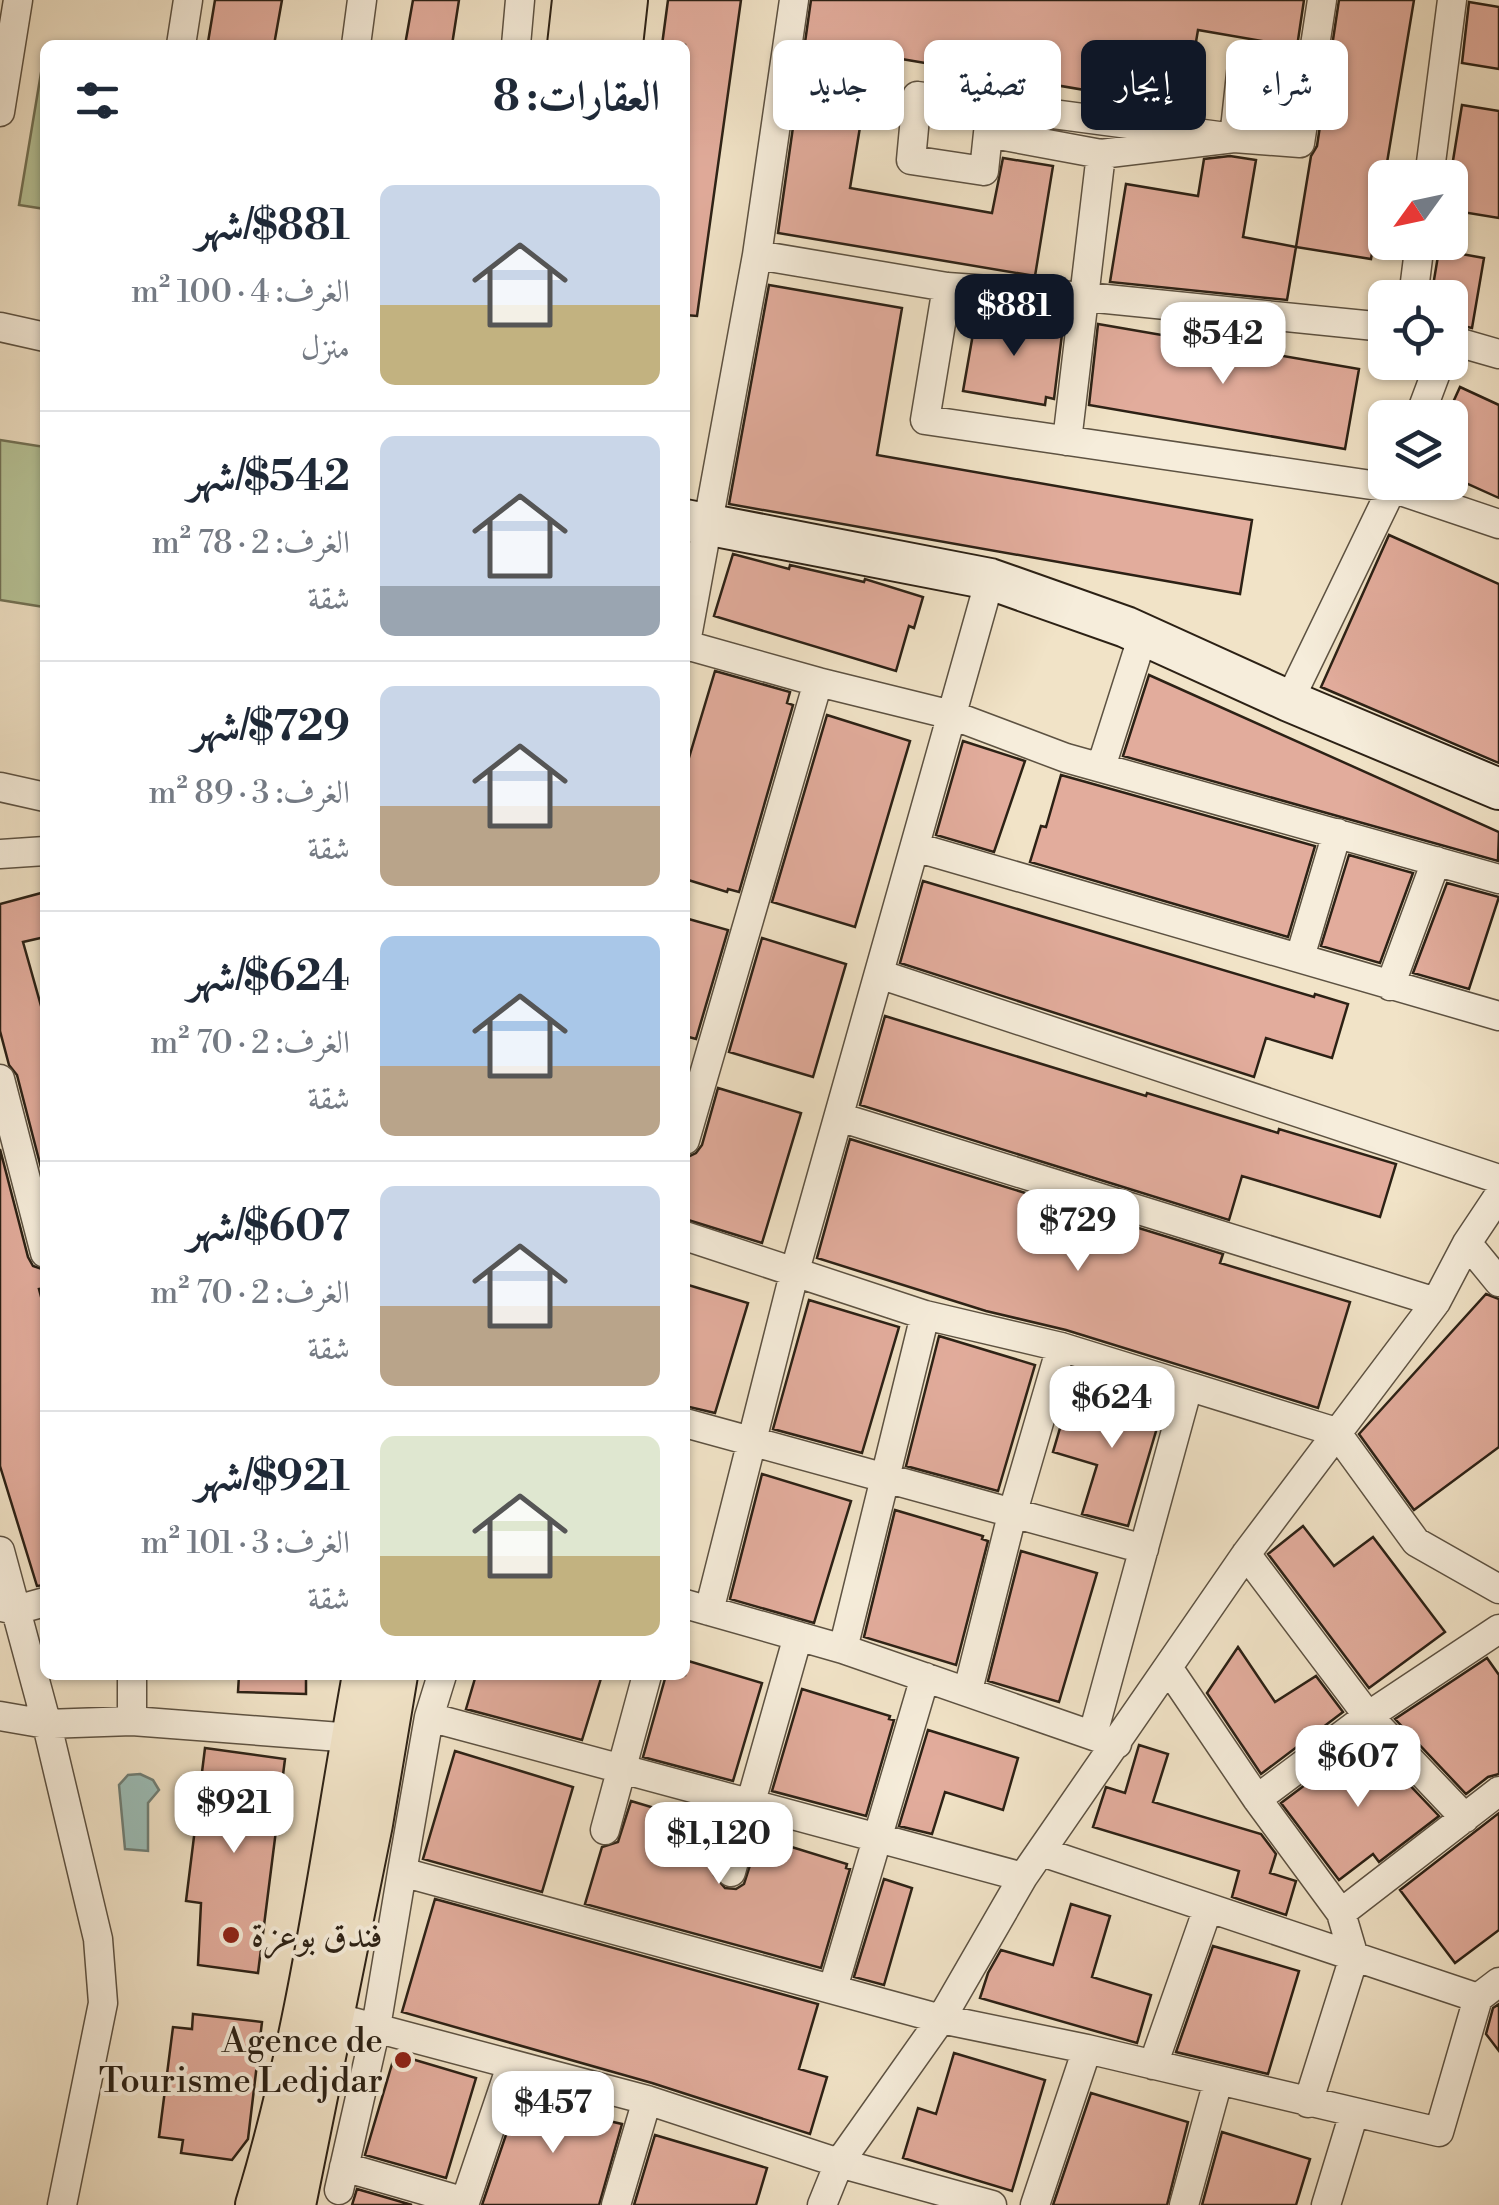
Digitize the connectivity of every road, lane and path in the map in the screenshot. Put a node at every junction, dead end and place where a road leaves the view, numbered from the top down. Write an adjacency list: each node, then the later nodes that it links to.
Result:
1 (18, 0): 15 (street)
2 (188, 0): 10 (street)
3 (362, 0): 11 (street)
4 (520, 0): 12 (street)
5 (578, 0): 13 (highway)
6 (622, 0): 14 (highway)
7 (794, 0): 20 (street)
8 (1322, 0): 17 (street)
9 (1452, 0): 19 (street)
10 (182, 40)
11 (357, 40)
12 (516, 40)
13 (574, 40)
14 (618, 40)
15 (0, 112)
16 (1235, 130): 17 (street)
17 (1234, 138): 18 (street); 18 (street)
18 (1101, 154): 22 (street)
19 (1430, 160)
20 (758, 255): 21 (street); 32 (street)
21 (947, 287): 22 (street); 28 (street)
22 (1086, 297): 23 (street); 28 (street)
23 (1368, 326)
24 (0, 327): 25 (street)
25 (40, 336)
26 (1468, 345): 27 (street)
27 (1499, 354)
28 (1067, 441): 29 (street)
29 (1368, 482)
30 (1387, 500): 39 (street)
31 (1434, 500): 33 (street)
32 (697, 522): 34 (street); 35 (street)
33 (1499, 524)
34 (990, 580): 36 (street); 40 (street)
35 (690, 594)
36 (1143, 635): 39 (street); 41 (street)
37 (690, 647): 38 (street)
38 (818, 682): 40 (street); 57 (street)
39 (1289, 701): 43 (street)
40 (952, 715): 41 (street); 46 (street)
41 (1102, 767): 45 (street)
42 (0, 787): 44 (street)
43 (1499, 789)
44 (40, 797)
45 (1337, 833): 49 (street); 51 (street)
46 (915, 847): 51 (street); 52 (street)
47 (40, 851): 48 (street)
48 (0, 854)
49 (1436, 861): 50 (street); 53 (street)
50 (1499, 879)
51 (1300, 957): 53 (street)
52 (880, 974): 56 (street); 58 (street)
53 (1390, 986): 54 (street)
54 (1499, 1016)
55 (0, 1079): 60 (street)
56 (839, 1117): 63 (street); 65 (street)
57 (690, 1123)
58 (1499, 1179)
59 (1499, 1196): 62 (street)
60 (40, 1234)
61 (690, 1238): 63 (street)
62 (1467, 1243): 64 (street); 65 (street)
63 (794, 1274): 66 (street); 71 (street)
64 (1499, 1282)
65 (1436, 1302): 70 (street)
66 (925, 1315): 67 (street); 72 (street)
67 (1061, 1347): 68 (street); 73 (street)
68 (1188, 1387): 70 (street); 74 (street)
69 (690, 1423): 71 (street)
70 (1336, 1432): 76 (street); 77 (street)
71 (752, 1440): 72 (street); 80 (street)
72 (885, 1478): 73 (street); 83 (street)
73 (1012, 1515): 74 (street); 91 (street)
74 (1144, 1549): 98 (street)
75 (0, 1551): 79 (street)
76 (1246, 1554): 84 (street); 94 (street)
77 (1499, 1589)
78 (40, 1603): 79 (street)
79 (8, 1608): 96 (street)
80 (697, 1608): 82 (street)
81 (1499, 1630): 94 (street)
82 (798, 1636): 83 (street); 102 (street)
83 (843, 1649): 85 (street)
84 (1170, 1668): 98 (street); 101 (street)
85 (926, 1677): 91 (street); 106 (street)
86 (132, 1680): 95 (street)
87 (363, 1680): 97 (main road)
88 (395, 1680): 104 (main road)
89 (441, 1680): 93 (street)
90 (645, 1680): 99 (street)
91 (968, 1690): 98 (street)
92 (0, 1716): 96 (street)
93 (430, 1716): 99 (street); 108 (street)
94 (1368, 1716): 101 (street); 103 (street)
95 (132, 1721): 96 (street); 97 (street)
96 (46, 1724): 129 (street)
97 (352, 1738): 104 (main road)
98 (1105, 1739): 107 (street)
99 (622, 1770): 102 (street); 105 (street)
100 (1499, 1792): 103 (street)
101 (1258, 1799): 112 (street)
102 (750, 1802): 106 (street); 109 (street)
103 (1465, 1818): 112 (street)
104 (355, 1822): 116 (main road)
105 (604, 1830)
106 (877, 1838): 110 (street); 114 (street)
107 (1042, 1852): 110 (street); 111 (street)
108 (402, 1872): 114 (street); 118 (street)
109 (730, 1872)
110 (1023, 1878): 117 (street)
111 (1208, 1908): 113 (street); 120 (street)
112 (1341, 1914): 113 (street)
113 (1354, 1957): 115 (street); 124 (street)
114 (833, 1988): 117 (street)
115 (1488, 1990): 125 (street)
116 (319, 2013): 118 (street); 130 (main road); 131 (main road)
117 (940, 2019): 119 (street); 126 (street)
118 (376, 2027): 121 (street); 128 (street)
119 (1087, 2049): 120 (street); 134 (street)
120 (1154, 2065): 122 (street)
121 (511, 2066): 123 (street); 128 (street)
122 (1218, 2081): 124 (street); 135 (street)
123 (647, 2100): 126 (street); 132 (street)
124 (1308, 2103): 125 (street)
125 (1354, 2113): 136 (street)
126 (839, 2162): 127 (street); 133 (street)
127 (976, 2203)
128 (465, 2204)
129 (62, 2205)
130 (257, 2205)
131 (294, 2205)
132 (616, 2205)
133 (822, 2205)
134 (1035, 2205)
135 (1184, 2205)
136 (1326, 2205)

